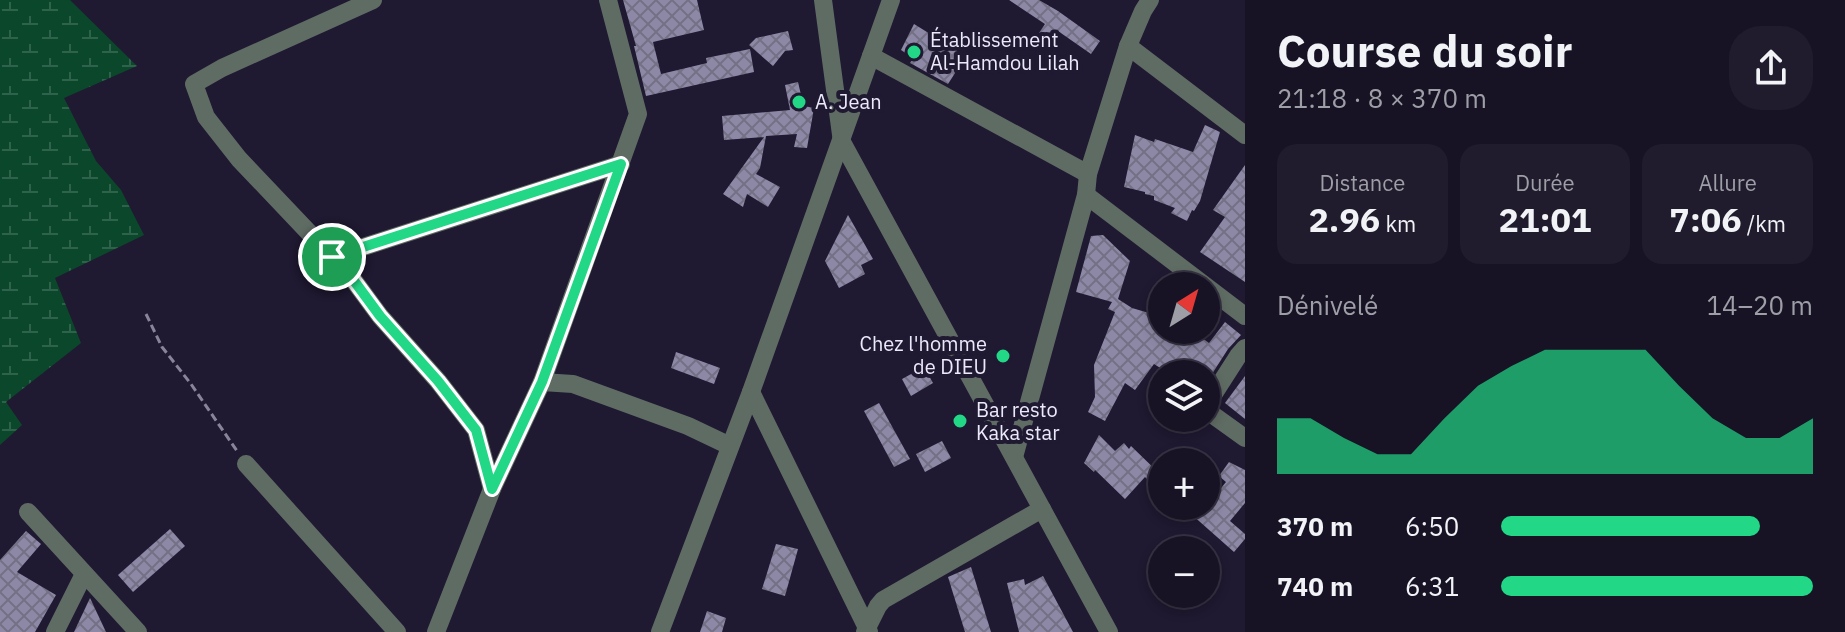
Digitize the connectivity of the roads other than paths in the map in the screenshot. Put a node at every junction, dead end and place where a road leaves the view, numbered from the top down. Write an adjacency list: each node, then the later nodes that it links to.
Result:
1 (373, 0): 13 (street)
2 (608, 0): 10 (street)
3 (823, 0): 9 (street)
4 (891, 0): 7 (street)
5 (1150, 0): 6 (street)
6 (1128, 46): 8 (street); 11 (street)
7 (871, 56): 9 (street); 11 (street)
8 (1245, 135)
9 (842, 142): 18 (street); 22 (street)
10 (621, 164): 13 (street); 16 (street)
11 (1088, 174): 12 (street)
12 (1086, 195): 14 (street); 22 (street)
13 (332, 257): 24 (street)
14 (1245, 316)
15 (1245, 348): 17 (street)
16 (542, 382): 21 (street); 24 (street)
17 (1220, 386)
18 (751, 392): 21 (street); 28 (street)
19 (1220, 419): 20 (street)
20 (1245, 438)
21 (730, 446): 33 (street)
22 (1014, 457): 25 (street)
23 (246, 464): 31 (street)
24 (492, 489): 32 (street)
25 (1042, 509): 28 (street); 34 (street)
26 (28, 512): 27 (street)
27 (84, 574): 29 (street); 30 (street)
28 (867, 630)
29 (55, 632)
30 (138, 632)
31 (397, 632)
32 (436, 632)
33 (660, 632)
34 (1109, 632)

